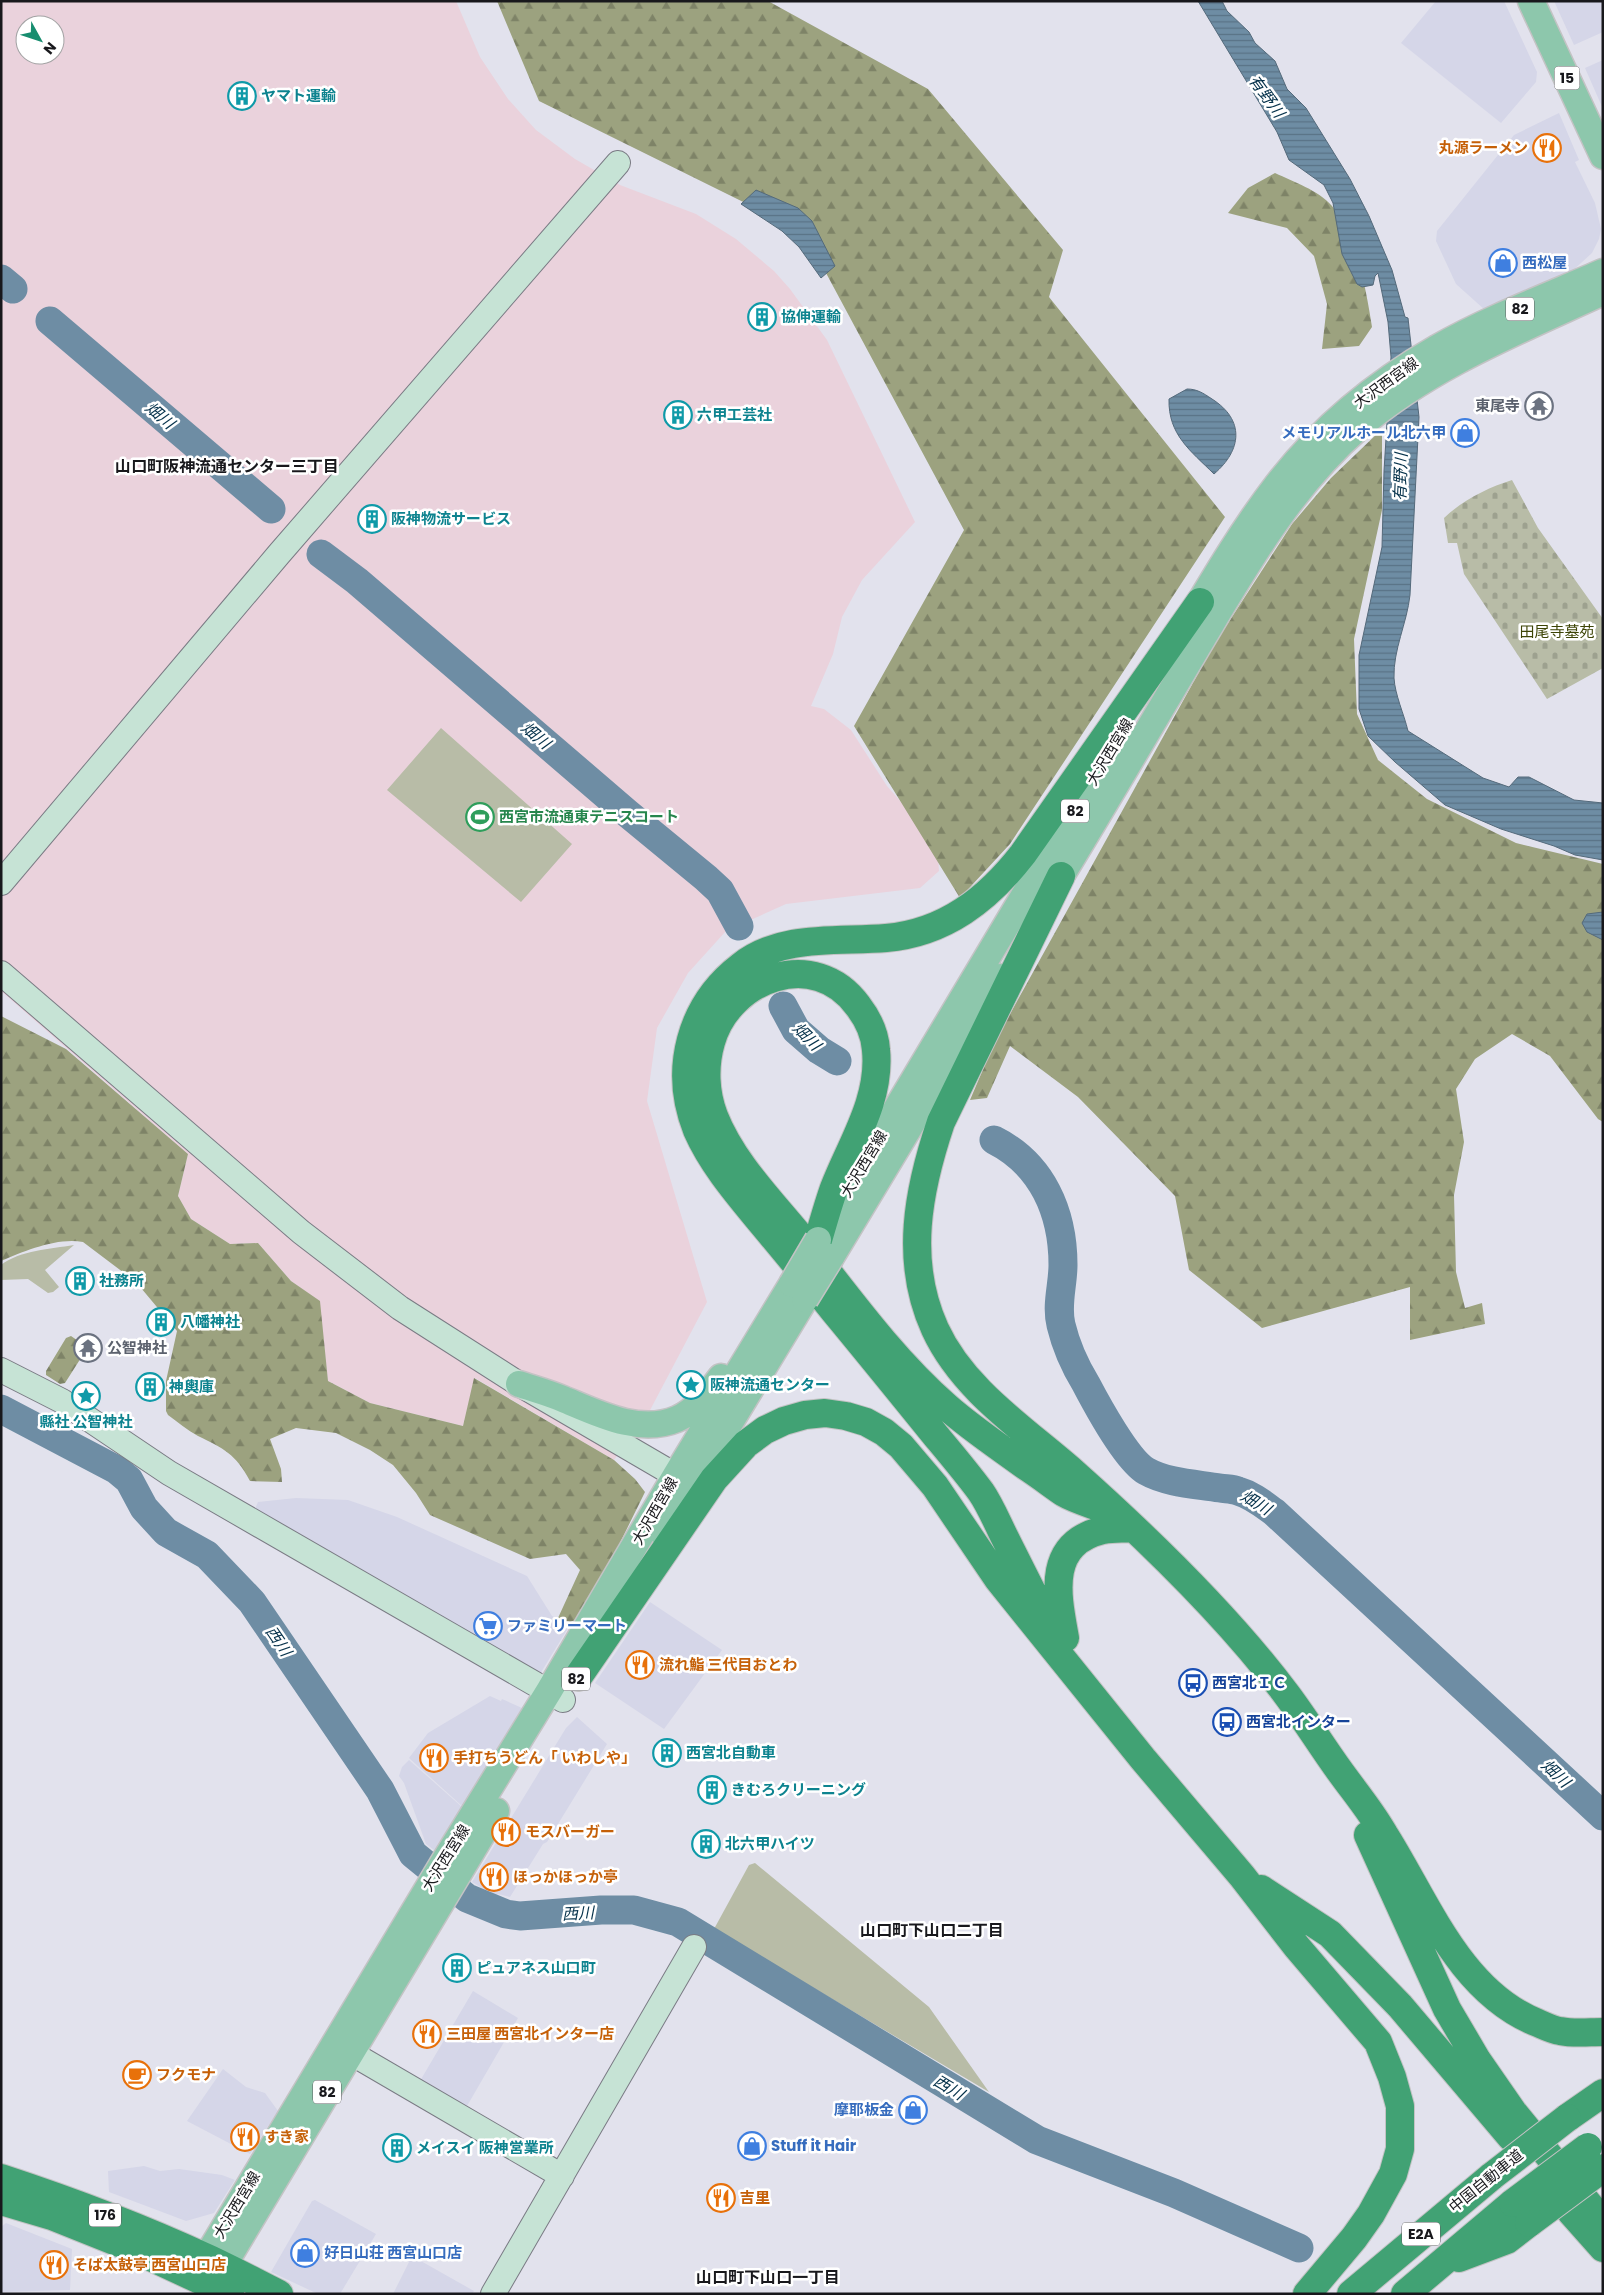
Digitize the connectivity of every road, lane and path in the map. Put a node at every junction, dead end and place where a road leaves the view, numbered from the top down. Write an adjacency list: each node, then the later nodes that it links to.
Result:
1 (1531, 1): 2 (main road, 15)
2 (1603, 156)
3 (618, 163): 12 (street)
4 (1603, 272): 6 (main road, 大沢西宮線 / 82)
5 (1603, 292): 6 (main road, 大沢西宮線 / 82)
6 (1439, 359): 7 (main road, 大沢西宮線 / 82)
7 (1359, 414): 8 (main road, 大沢西宮線 / 82); 11 (main road, 大沢西宮線 / 82)
8 (1200, 602): 10 (highway); 14 (main road, 大沢西宮線 / 82)
9 (1043, 800): 10 (highway)
10 (1023, 854): 20 (highway)
11 (1061, 876): 14 (main road, 大沢西宮線 / 82); 19 (highway)
12 (1, 883)
13 (1, 973): 17 (street)
14 (824, 1248): 15 (main road, 大沢西宮線 / 82, bridge); 19 (highway)
15 (798, 1291): 17 (main road); 18 (main road, 大沢西宮線 / 82)
16 (1, 1370): 22 (street)
17 (519, 1384): 18 (street)
18 (684, 1480): 21 (main road, 大沢西宮線 / 82); 22 (main road, 大沢西宮線 / 82)
19 (1125, 1521): 20 (highway); 23 (highway)
20 (1070, 1666): 21 (highway); 24 (highway)
21 (578, 1677): 22 (main road, 大沢西宮線 / 82)
22 (556, 1696): 25 (main road, 大沢西宮線 / 82)
23 (1337, 1768): 27 (highway); 34 (highway)
24 (1242, 1876): 35 (highway); 40 (highway)
25 (437, 1891): 28 (main road, 大沢西宮線 / 82); 36 (main road, 大沢西宮線 / 82)
26 (694, 1947): 31 (street)
27 (1603, 2032)
28 (351, 2054): 31 (street); 36 (main road, 大沢西宮線 / 82)
29 (1603, 2093): 41 (highway, 中国自動車道 / E2A, bridge)
30 (1598, 2150): 42 (highway, E2A, bridge)
31 (562, 2176): 39 (street)
32 (1, 2178): 36 (highway, 176)
33 (1, 2201): 36 (highway, 176)
34 (1603, 2222)
35 (1603, 2248)
36 (211, 2269): 37 (highway, 176); 38 (highway, 176)
37 (230, 2294)
38 (279, 2294)
39 (494, 2294)
40 (1307, 2294)
41 (1351, 2294)
42 (1405, 2294)

